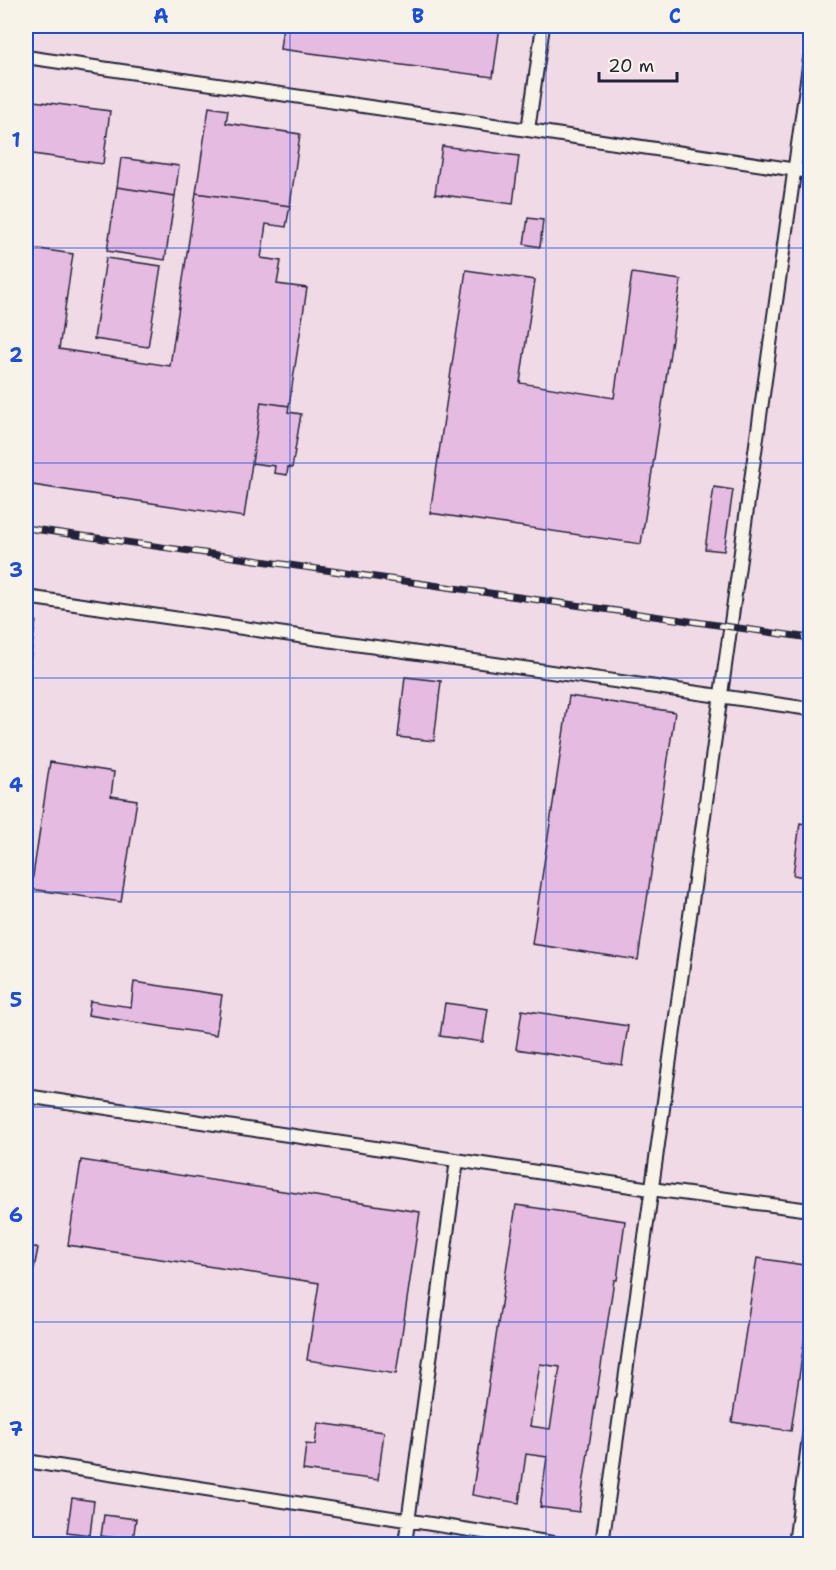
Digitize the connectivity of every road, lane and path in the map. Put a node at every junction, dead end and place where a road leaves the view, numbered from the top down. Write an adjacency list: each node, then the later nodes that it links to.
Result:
1 (543, 26): 4 (lane)
2 (26, 57): 4 (lane)
3 (810, 59): 5 (lane)
4 (528, 130): 5 (lane)
5 (795, 170): 6 (lane); 8 (lane)
6 (810, 172)
7 (26, 597): 8 (lane)
8 (721, 696): 9 (lane); 12 (lane)
9 (810, 709)
10 (26, 1096): 11 (lane)
11 (457, 1160): 12 (lane); 16 (lane)
12 (651, 1189): 13 (lane); 19 (lane)
13 (810, 1210)
14 (810, 1429): 20 (lane)
15 (26, 1461): 16 (lane)
16 (408, 1521): 17 (lane); 18 (lane)
17 (405, 1545)
18 (560, 1545)
19 (602, 1545)
20 (795, 1545)

